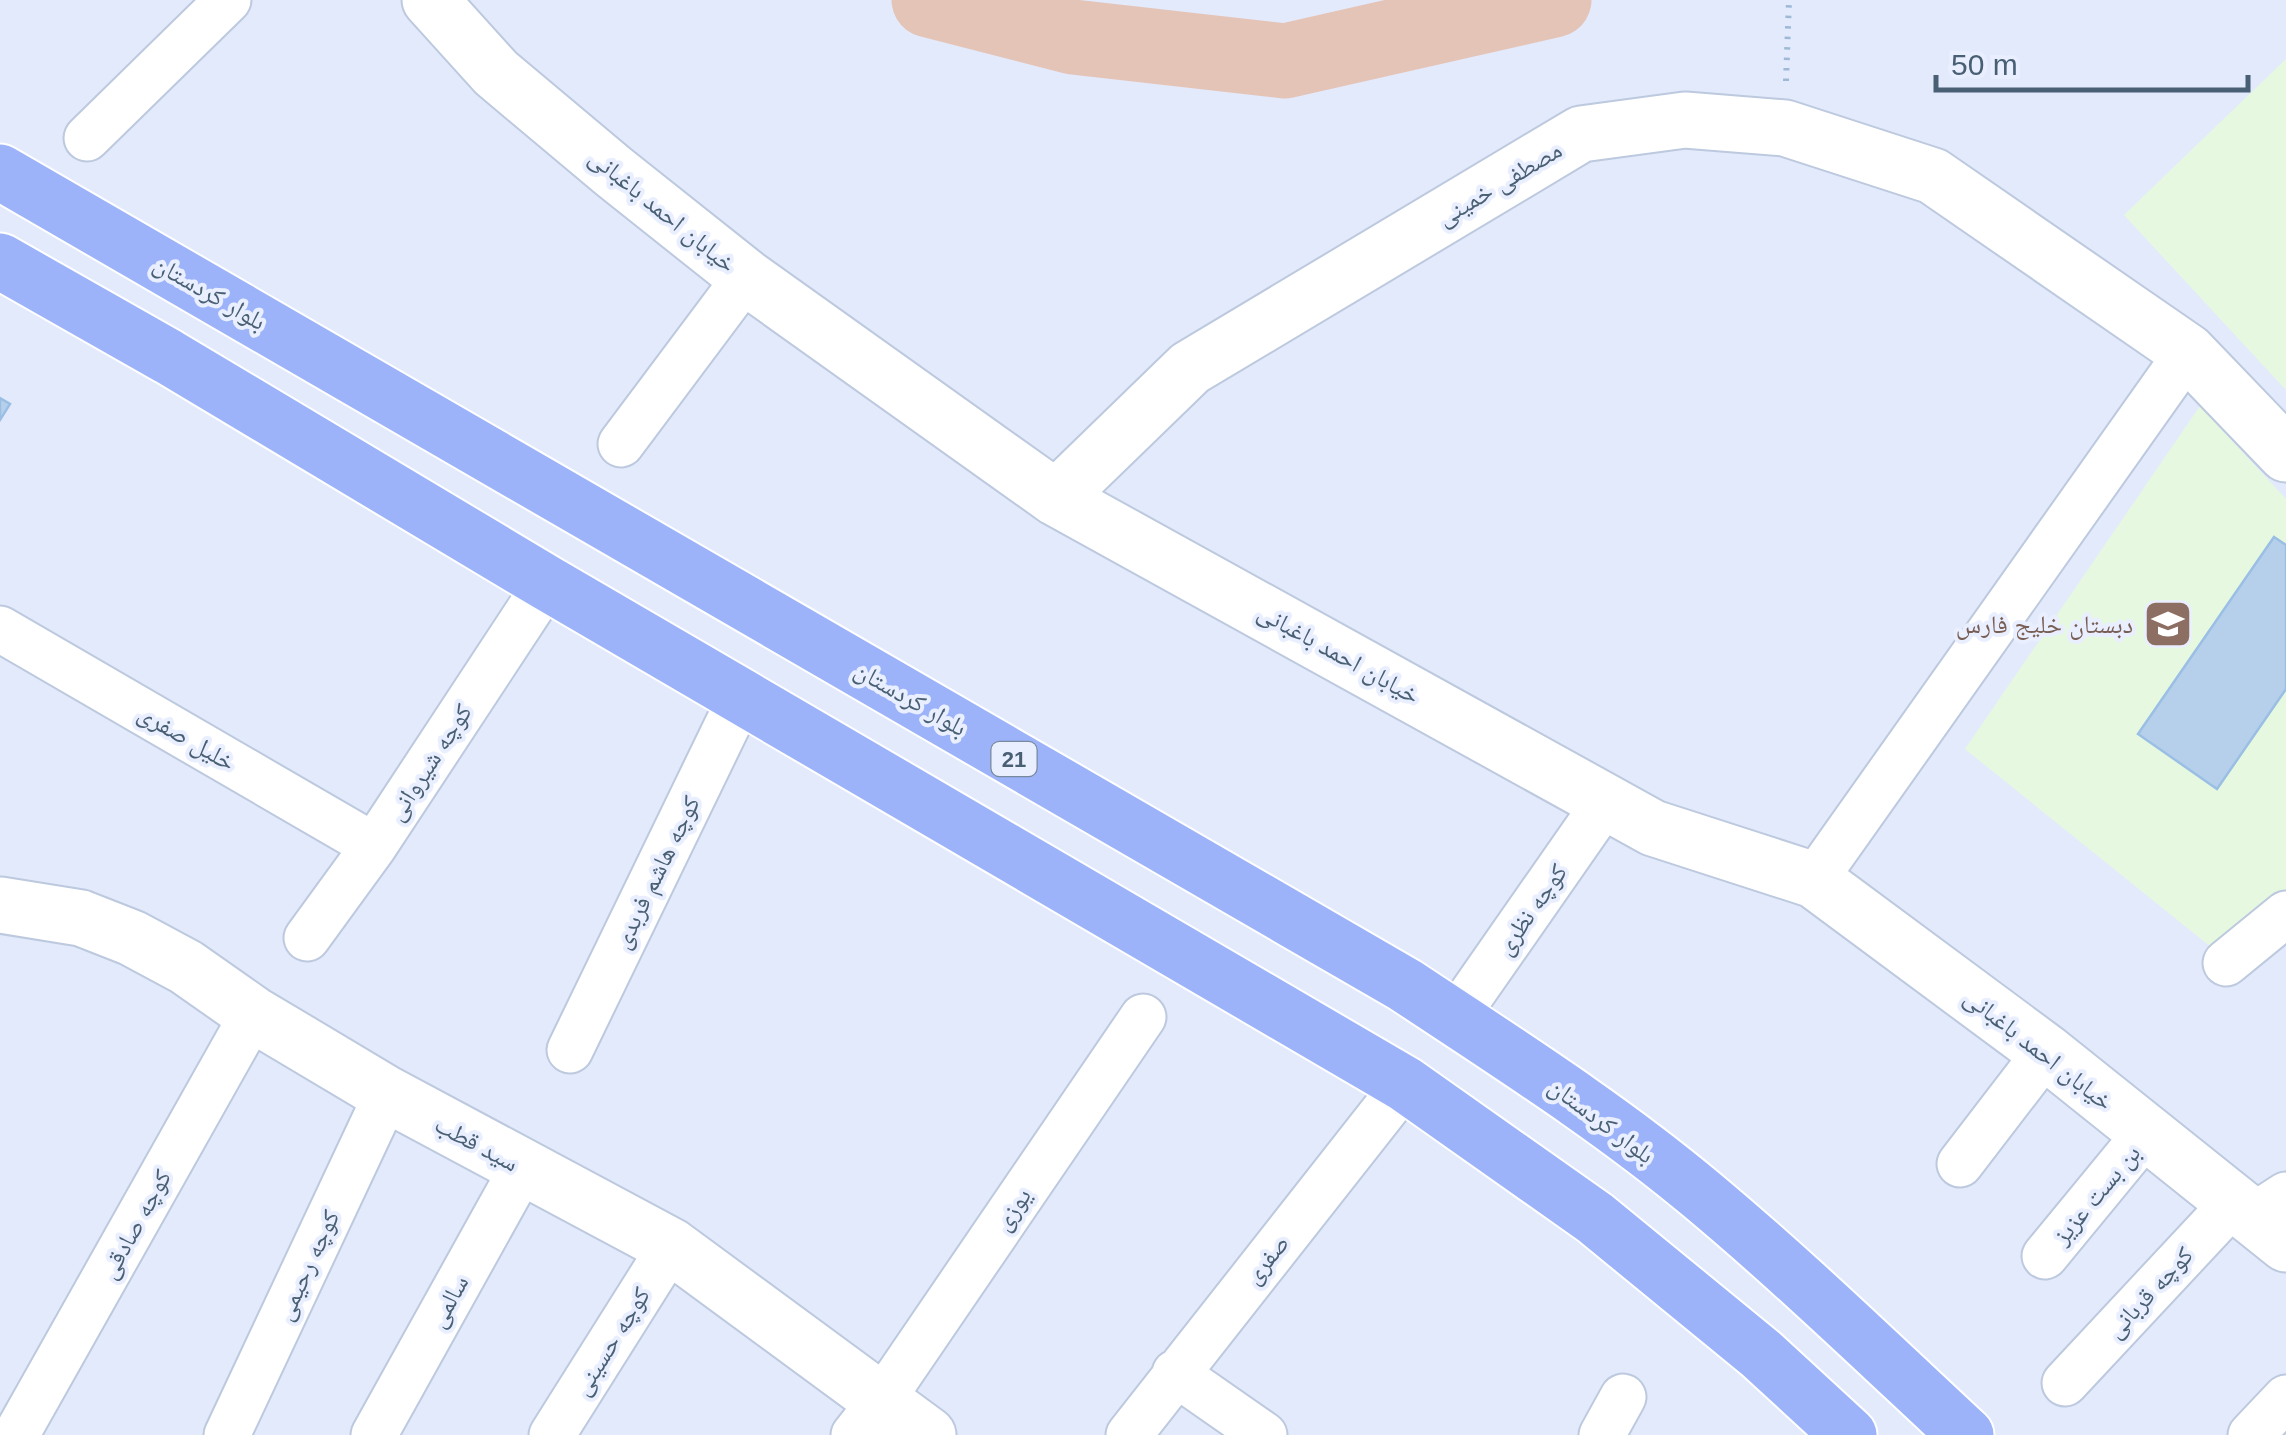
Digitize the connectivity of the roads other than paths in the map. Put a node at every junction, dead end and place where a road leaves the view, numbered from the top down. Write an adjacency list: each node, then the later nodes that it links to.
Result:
1 (228, 0): 3 (street)
2 (430, 0): 6 (street, خیابان احمد باغبانی)
3 (87, 138)
4 (0, 172): 7 (main road, بلوار کردستان / 21)
5 (0, 260): 9 (main road)
6 (746, 277): 10 (street); 12 (street, خیابان احمد باغبانی)
7 (208, 291): 9 (main road); 25 (main road, بلوار کردستان / 21)
8 (2188, 352): 11 (street, مصطفی خمینی); 12 (street, مصطفی خمینی); 18 (street)
9 (169, 357): 13 (main road)
10 (620, 444)
11 (2286, 454)
12 (1056, 498): 16 (street, خیابان احمد باغبانی)
13 (547, 583): 15 (main road); 17 (street, کوچه شیروانی)
14 (0, 629): 17 (street, خلیل صفری)
15 (742, 695): 26 (street, کوچه هاشم فربدی); 28 (main road)
16 (1607, 800): 18 (street, خیابان احمد باغبانی); 25 (street, کوچه نظری)
17 (374, 846): 21 (street, کوچه شیروانی)
18 (1814, 880): 27 (street, خیابان احمد باغبانی)
19 (1, 909): 23 (street, سید قطب)
20 (2286, 914): 22 (street)
21 (307, 938)
22 (2226, 963)
23 (253, 1014): 29 (street, سید قطب); 40 (street, کوچه صادقی)
24 (1143, 1017): 39 (street, یوزی)
25 (1455, 1018): 48 (main road, بلوار کردستان / 21)
26 (570, 1050)
27 (2046, 1052): 30 (street, خیابان احمد باغبانی); 31 (street)
28 (1404, 1084): 36 (street, صفری); 47 (main road)
29 (387, 1094): 32 (street, سید قطب); 41 (street, کوچه رحیمی)
30 (2146, 1132): 33 (street, خیابان احمد باغبانی); 35 (street, بن بست عزیز)
31 (1960, 1164)
32 (522, 1167): 34 (street, سید قطب); 42 (street, سالمی)
33 (2264, 1215): 37 (street, کوچه قربانی)
34 (671, 1246): 39 (street, سید قطب); 43 (street, کوچه حسینی)
35 (2044, 1256)
36 (1175, 1373): 45 (street, صفری); 46 (street)
37 (2064, 1382)
38 (2286, 1398): 49 (street)
39 (867, 1418): 44 (street, سید قطب)
40 (16, 1435)
41 (227, 1435)
42 (374, 1435)
43 (552, 1435)
44 (928, 1435)
45 (1129, 1435)
46 (1264, 1435)
47 (1849, 1435)
48 (1966, 1435)
49 (2251, 1435)

